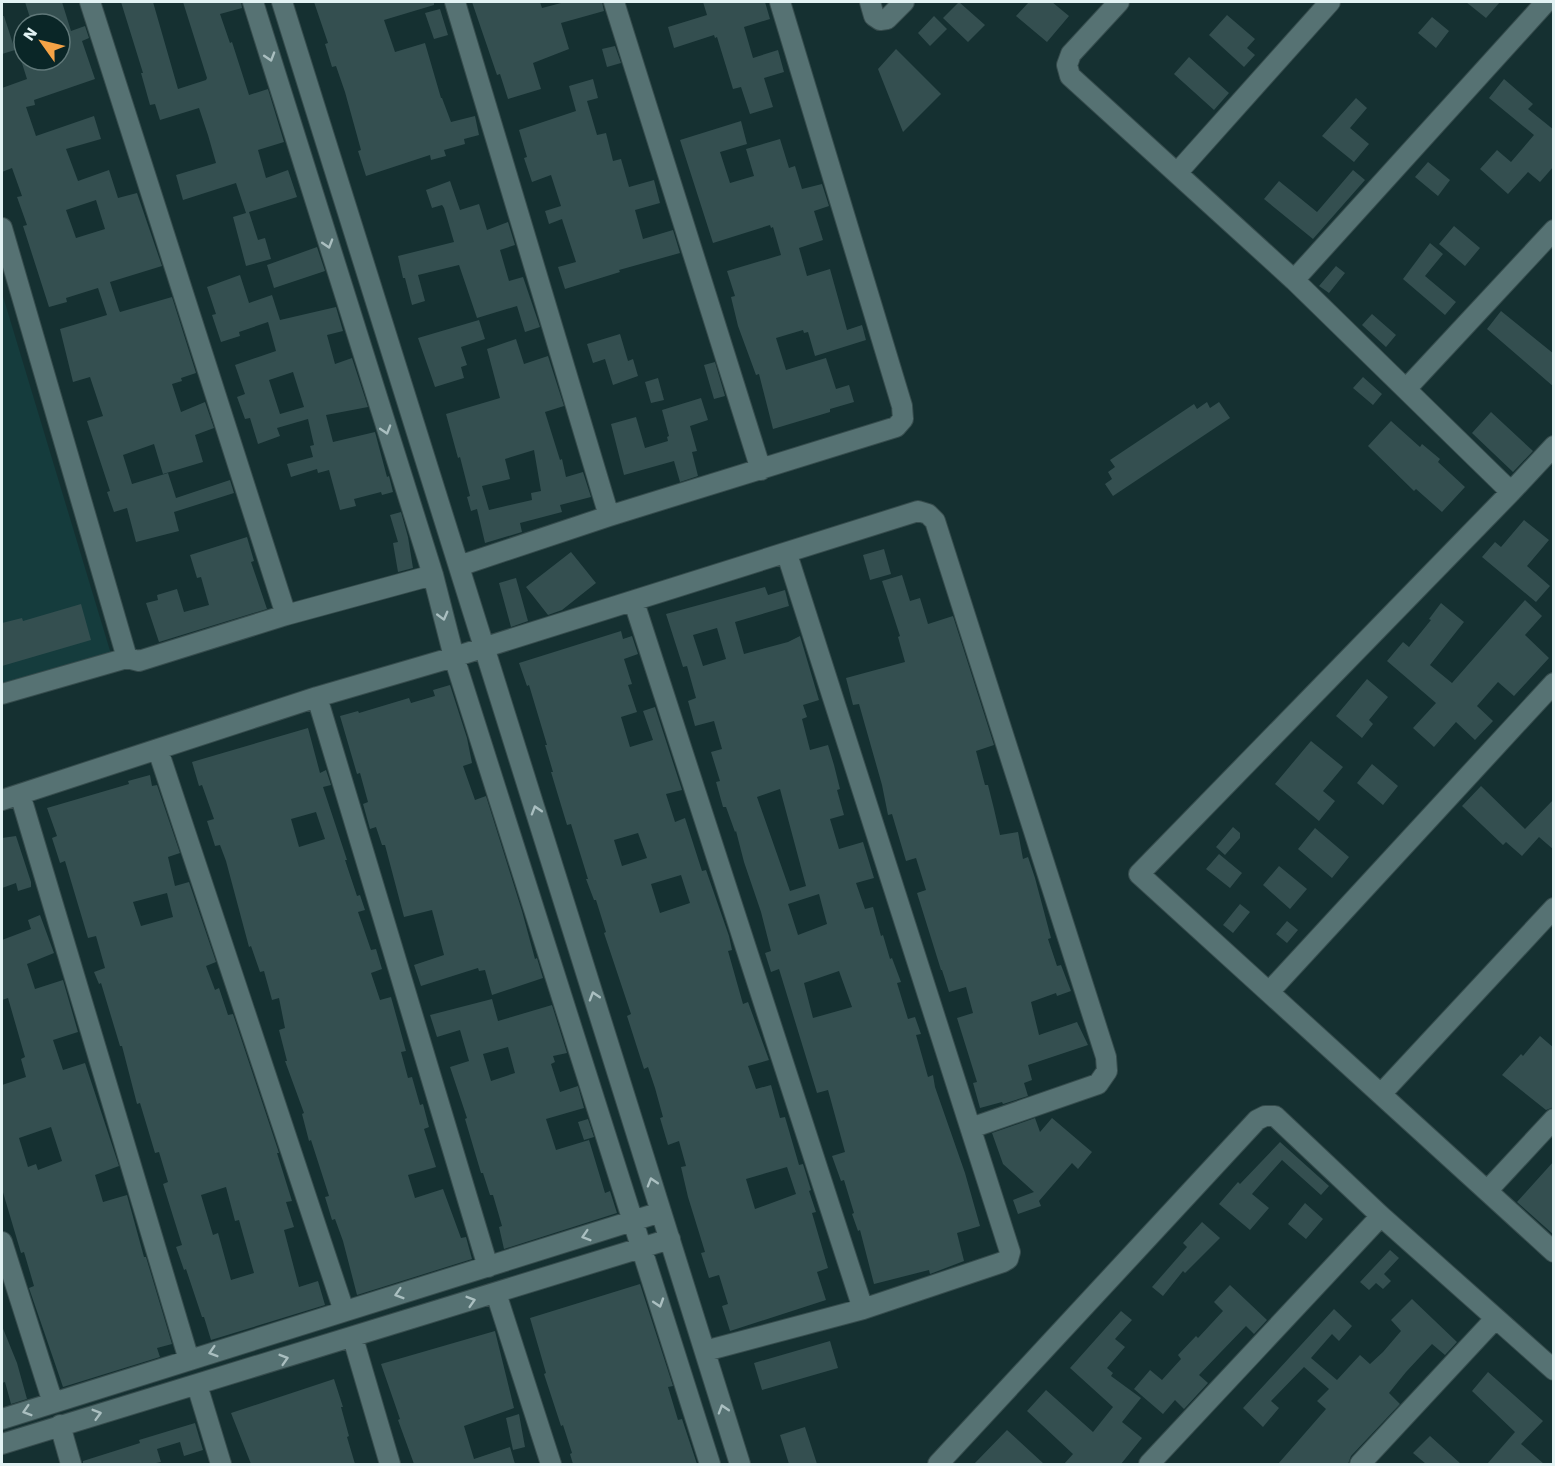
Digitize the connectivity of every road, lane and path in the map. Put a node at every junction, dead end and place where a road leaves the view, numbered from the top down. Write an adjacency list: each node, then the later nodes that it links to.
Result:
1 (90, 2): 26 (street)
2 (253, 2): 24 (street, one-way to 24)
3 (282, 2): 23 (street)
4 (455, 2): 21 (street)
5 (614, 2): 19 (street)
6 (780, 2): 19 (street)
7 (870, 2): 8 (street)
8 (904, 2)
9 (1119, 2): 12 (street)
10 (1330, 2): 12 (street)
11 (1546, 2): 16 (street)
12 (1178, 172): 16 (street)
13 (2, 228): 15 (street)
14 (1554, 230): 17 (street)
15 (9, 275): 29 (street)
16 (1294, 280): 17 (street)
17 (1406, 389): 20 (street)
18 (1554, 446): 20 (street)
19 (761, 470): 21 (street)
20 (1511, 492): 36 (street)
21 (609, 516): 23 (street)
22 (787, 554): 25 (street); 39 (street); 39 (street)
23 (459, 566): 27 (street)
24 (433, 575): 26 (street); 28 (street, one-way to 28)
25 (634, 602): 27 (street); 50 (street)
26 (286, 615): 29 (street)
27 (486, 648): 28 (street); 41 (street, one-way to 27)
28 (454, 657): 32 (street); 43 (street)
29 (127, 658): 31 (street)
30 (1554, 684): 36 (street)
31 (2, 694)
32 (317, 697): 33 (street); 48 (street)
33 (158, 750): 34 (street); 51 (street)
34 (11, 797): 55 (street)
35 (1554, 908): 37 (street)
36 (1269, 992): 37 (street)
37 (1381, 1094): 40 (street)
38 (1554, 1119): 40 (street)
39 (970, 1128): 50 (street)
40 (1488, 1190): 47 (street)
41 (662, 1212): 43 (street); 44 (street)
42 (1381, 1216): 52 (street); 68 (street); 69 (street)
43 (633, 1221): 46 (street); 48 (street, one-way to 48)
44 (670, 1239): 46 (street); 54 (street)
45 (2, 1242): 58 (street)
46 (642, 1247): 49 (street); 66 (street, one-way to 66)
47 (1554, 1252)
48 (488, 1267): 51 (street, one-way to 51)
49 (496, 1293): 53 (street, one-way to 49); 65 (street)
50 (863, 1309): 54 (street)
51 (344, 1311): 55 (street, one-way to 55)
52 (1495, 1319): 56 (street); 70 (street)
53 (353, 1338): 57 (street, one-way to 53); 64 (street)
54 (705, 1351): 67 (street, one-way to 54)
55 (189, 1360): 58 (street)
56 (1554, 1370)
57 (197, 1385): 60 (street, one-way to 57); 63 (street)
58 (53, 1403): 59 (street, one-way to 59)
59 (2, 1419)
60 (60, 1425): 61 (street); 62 (street)
61 (2, 1444)
62 (71, 1464)
63 (221, 1464)
64 (390, 1464)
65 (551, 1464)
66 (710, 1464)
67 (740, 1464)
68 (938, 1464)
69 (1149, 1464)
70 (1360, 1464)

